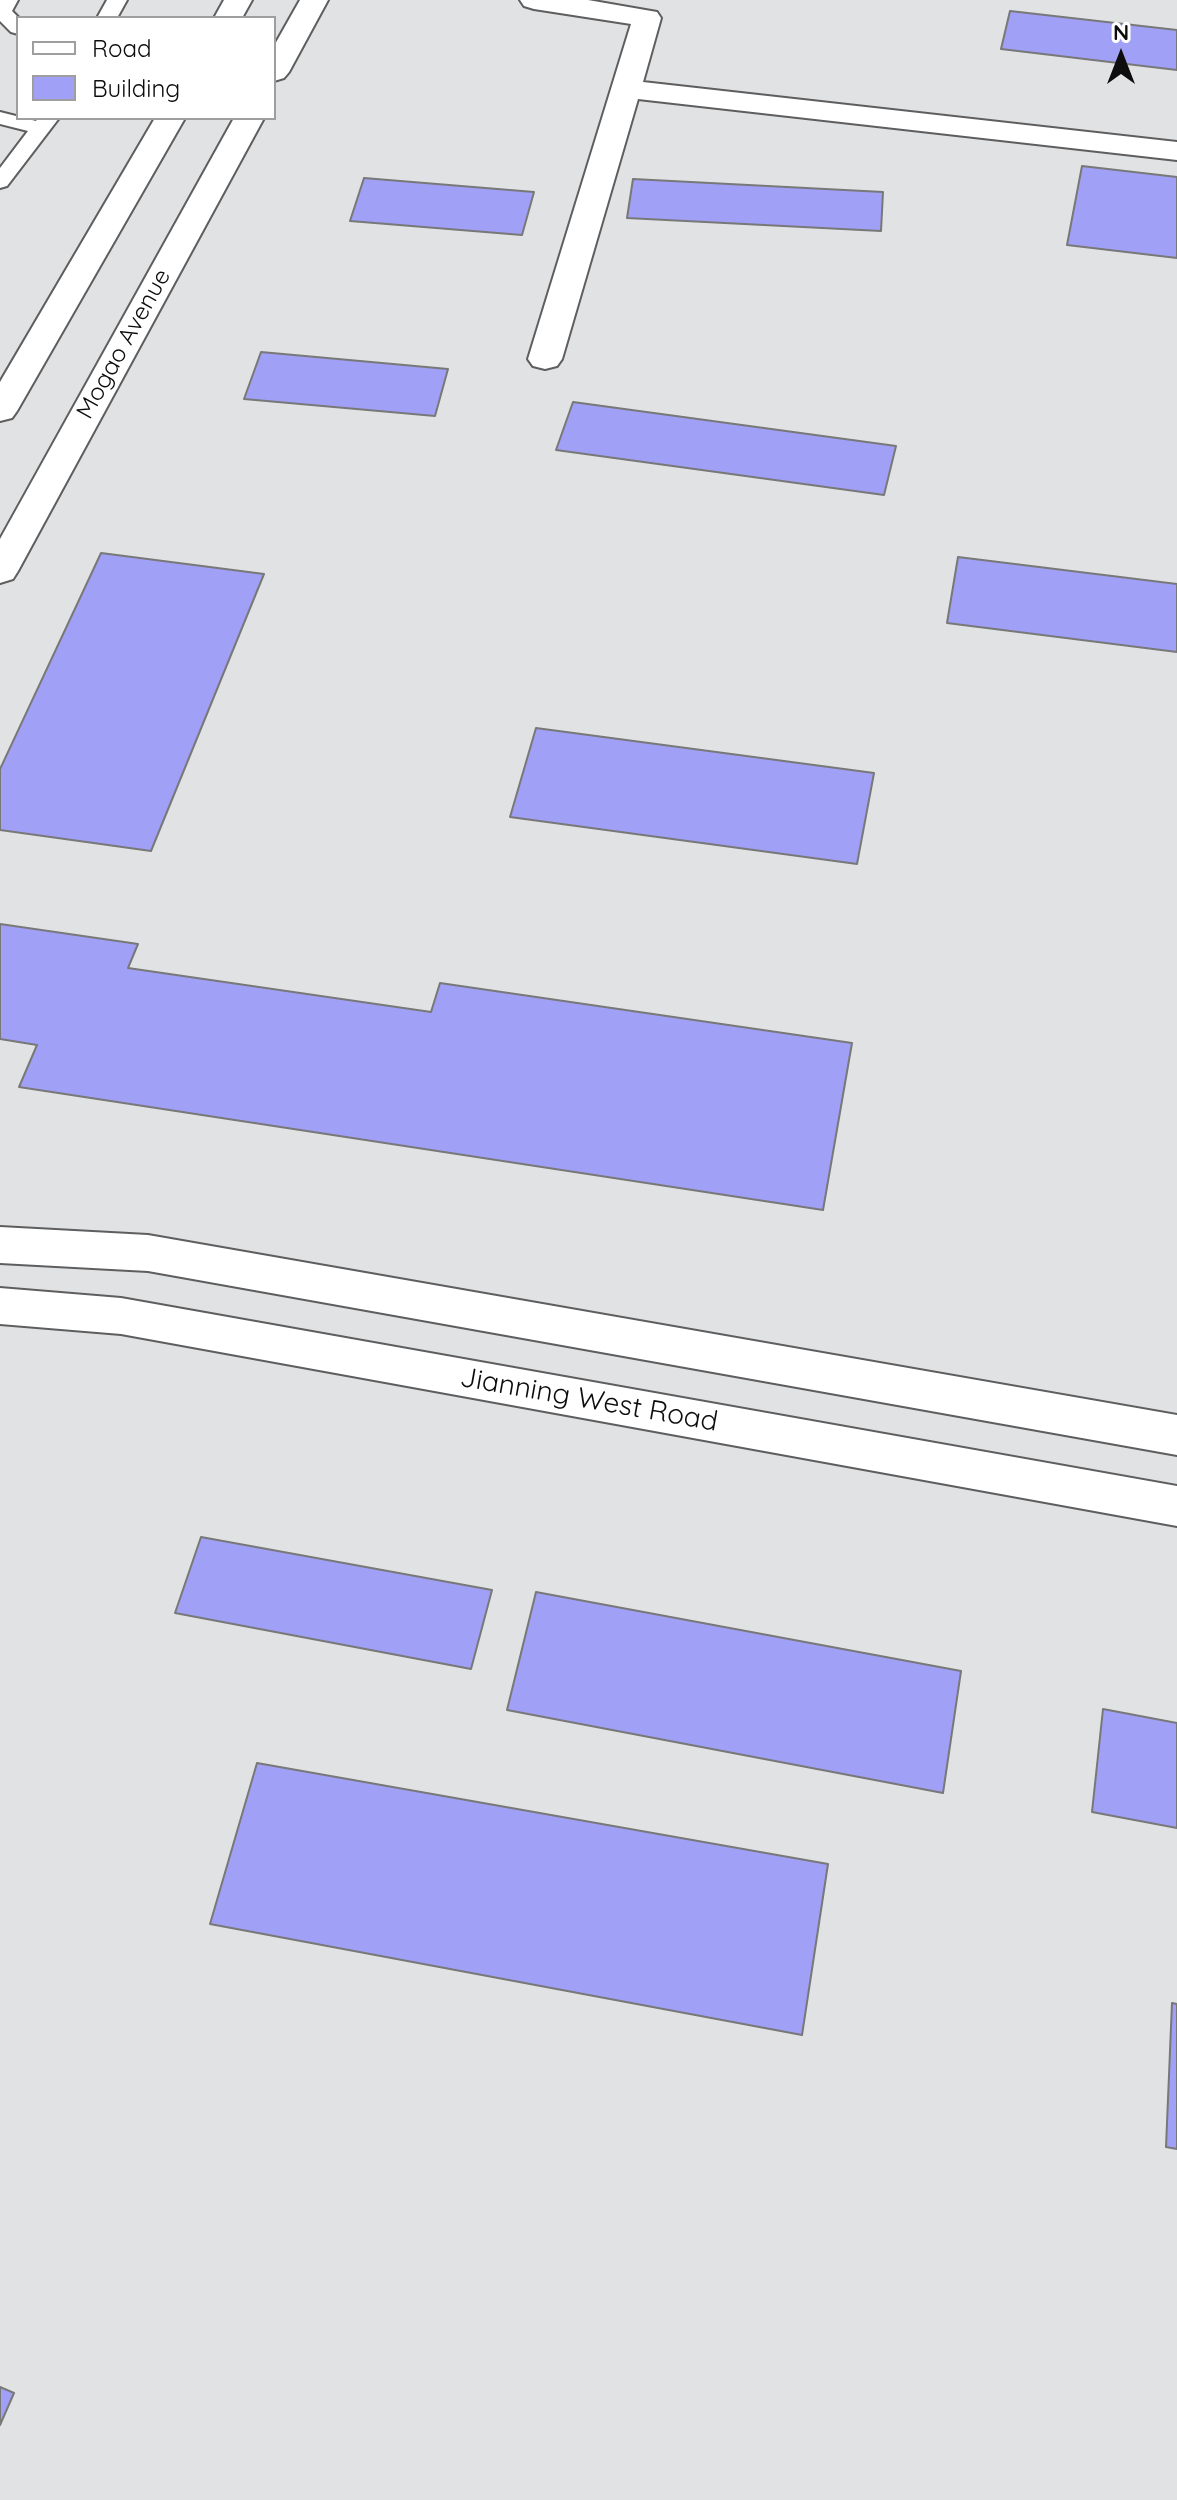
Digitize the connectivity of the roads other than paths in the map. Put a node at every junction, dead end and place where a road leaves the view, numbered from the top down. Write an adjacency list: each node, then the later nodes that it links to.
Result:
1 (8, 0): 4 (lane)
2 (314, 0): 5 (main road)
3 (534, 0): 6 (main road)
4 (16, 26)
5 (276, 68)
6 (626, 89): 11 (main road); 13 (main road)
7 (18, 120): 10 (lane)
8 (169, 120): 14 (main road)
9 (248, 120): 15 (main road, Mogao Avenue)
10 (46, 123): 12 (lane)
11 (1177, 151)
12 (0, 182)
13 (545, 359)
14 (0, 411)
15 (0, 571)
16 (0, 1245): 18 (main road)
17 (0, 1306): 19 (main road, Jianning West Road)
18 (1177, 1435)
19 (1177, 1506)

